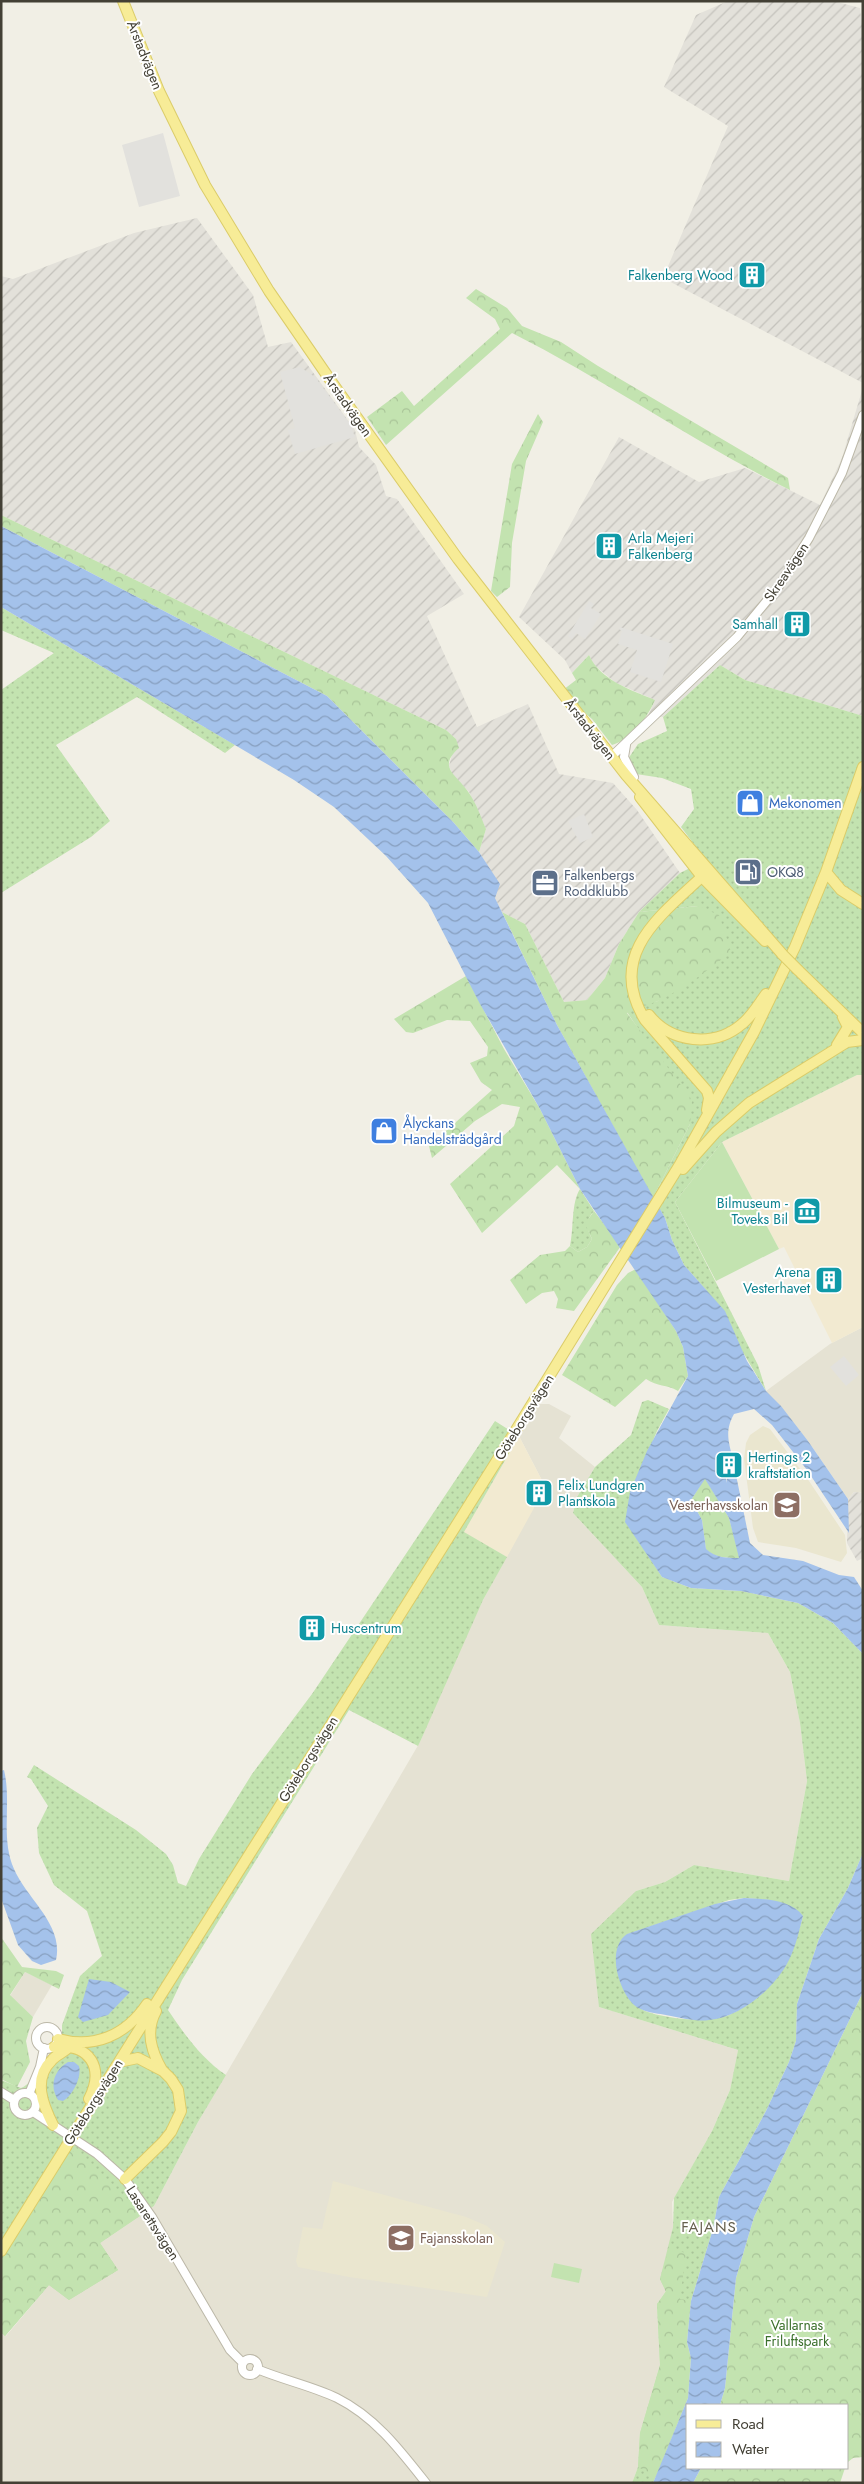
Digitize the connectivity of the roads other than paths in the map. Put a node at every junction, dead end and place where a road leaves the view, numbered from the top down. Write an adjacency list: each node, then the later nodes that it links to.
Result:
1 (123, 1): 4 (main road, Årstadvägen)
2 (863, 415): 3 (street, Skreavägen)
3 (626, 745): 4 (street, Skreavägen); 7 (street)
4 (611, 757): 6 (main road, Årstadvägen)
5 (863, 768): 8 (main road)
6 (626, 775): 7 (main road, Årstadvägen); 9 (main road, Årstadvägen)
7 (654, 806): 9 (main road, Årstadvägen)
8 (826, 872): 10 (main road); 11 (main road)
9 (705, 874): 12 (main road); 13 (main road, Årstadvägen, bridge)
10 (863, 904)
11 (780, 978): 12 (main road); 17 (main road)
12 (637, 1001): 17 (main road)
13 (835, 1006): 14 (main road, Årstadvägen); 16 (main road)
14 (860, 1026)
15 (863, 1040): 16 (main road)
16 (831, 1051): 18 (main road)
17 (698, 1132): 18 (main road)
18 (664, 1191): 19 (main road, Göteborgsvägen)
19 (198, 1934): 20 (main road, Göteborgsvägen); 24 (main road)
20 (180, 1963): 21 (main road); 23 (main road, Göteborgsvägen)
21 (52, 2044): 22 (main road); 26 (street)
22 (68, 2048): 29 (main road); 30 (main road)
23 (119, 2062): 24 (main road); 30 (main road, Göteborgsvägen)
24 (163, 2071): 31 (main road)
25 (1, 2092): 27 (street, Lasarettsvägen)
26 (29, 2094): 27 (street); 28 (street)
27 (14, 2100): 28 (street, Lasarettsvägen)
28 (33, 2112): 29 (street, Lasarettsvägen)
29 (53, 2125): 31 (street, Lasarettsvägen)
30 (76, 2126): 32 (main road, Göteborgsvägen, bridge)
31 (125, 2180): 33 (street, Lasarettsvägen)
32 (1, 2251)
33 (426, 2483)

